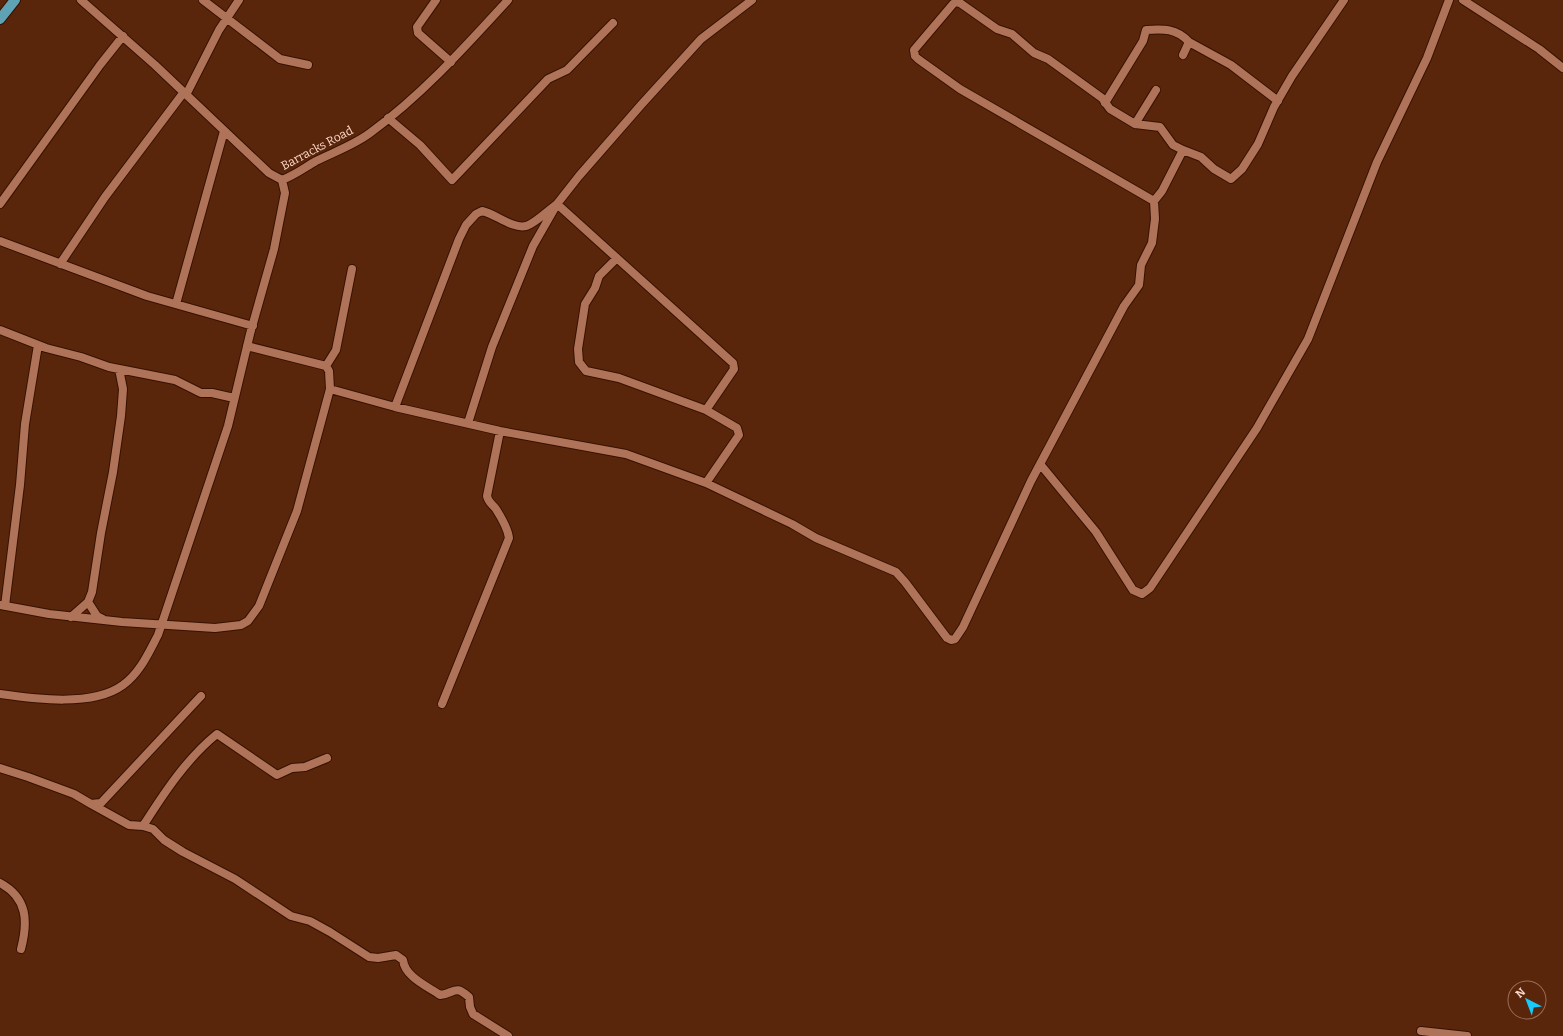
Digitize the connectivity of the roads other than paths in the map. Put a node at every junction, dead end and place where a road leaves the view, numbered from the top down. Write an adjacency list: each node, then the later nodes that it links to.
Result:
1 (15, 0): 11 (main road)
2 (81, 0): 14 (street, Barracks Road)
3 (202, 0): 12 (street)
4 (436, 0): 17 (street)
5 (508, 0): 17 (street, Barracks Road)
6 (752, 0): 31 (street)
7 (1344, 0): 22 (street)
8 (1450, 0): 49 (street)
9 (1463, 0): 19 (street)
10 (238, 1): 12 (street)
11 (0, 19)
12 (226, 20): 18 (street); 21 (street)
13 (613, 23): 24 (street)
14 (123, 36): 21 (street, Barracks Road); 30 (street)
15 (1189, 42): 16 (street); 22 (street); 23 (street)
16 (1183, 55)
17 (451, 62): 24 (street, Barracks Road)
18 (308, 65)
19 (1563, 68)
20 (1156, 90): 25 (street)
21 (185, 93): 26 (street, Barracks Road); 34 (street)
22 (1278, 101): 27 (street)
23 (1105, 103): 25 (street); 29 (street)
24 (388, 118): 28 (street, Barracks Road)
25 (1135, 124): 27 (street)
26 (224, 132): 28 (street, Barracks Road); 36 (street)
27 (1184, 150): 29 (street)
28 (282, 180): 37 (street)
29 (1154, 201): 49 (street)
30 (0, 204)
31 (557, 204): 33 (street); 45 (street); 47 (street)
32 (0, 241): 34 (street)
33 (616, 259): 46 (street); 46 (street)
34 (60, 264): 36 (street)
35 (352, 269): 41 (street)
36 (176, 304): 37 (street)
37 (253, 326): 40 (street)
38 (0, 330): 39 (street)
39 (38, 345): 42 (street); 52 (street)
40 (248, 346): 41 (street); 44 (street)
41 (326, 366): 43 (street)
42 (119, 369): 44 (street); 51 (street)
43 (330, 389): 45 (street); 55 (street)
44 (234, 398): 55 (street)
45 (395, 407): 47 (street)
46 (706, 410): 50 (street)
47 (468, 423): 48 (street)
48 (500, 431): 50 (street); 58 (street)
49 (1040, 464): 50 (street)
50 (706, 483)
51 (88, 602): 53 (street); 54 (street)
52 (2, 606): 53 (street)
53 (71, 617): 54 (street)
54 (106, 621): 55 (street)
55 (160, 625): 56 (street)
56 (0, 694)
57 (201, 696): 61 (street)
58 (442, 704)
59 (327, 758): 62 (street)
60 (0, 768): 61 (street)
61 (91, 804): 62 (street)
62 (143, 826): 66 (street)
63 (0, 883): 64 (street)
64 (21, 949)
65 (1421, 1031): 67 (street)
66 (508, 1036)
67 (1467, 1036)

